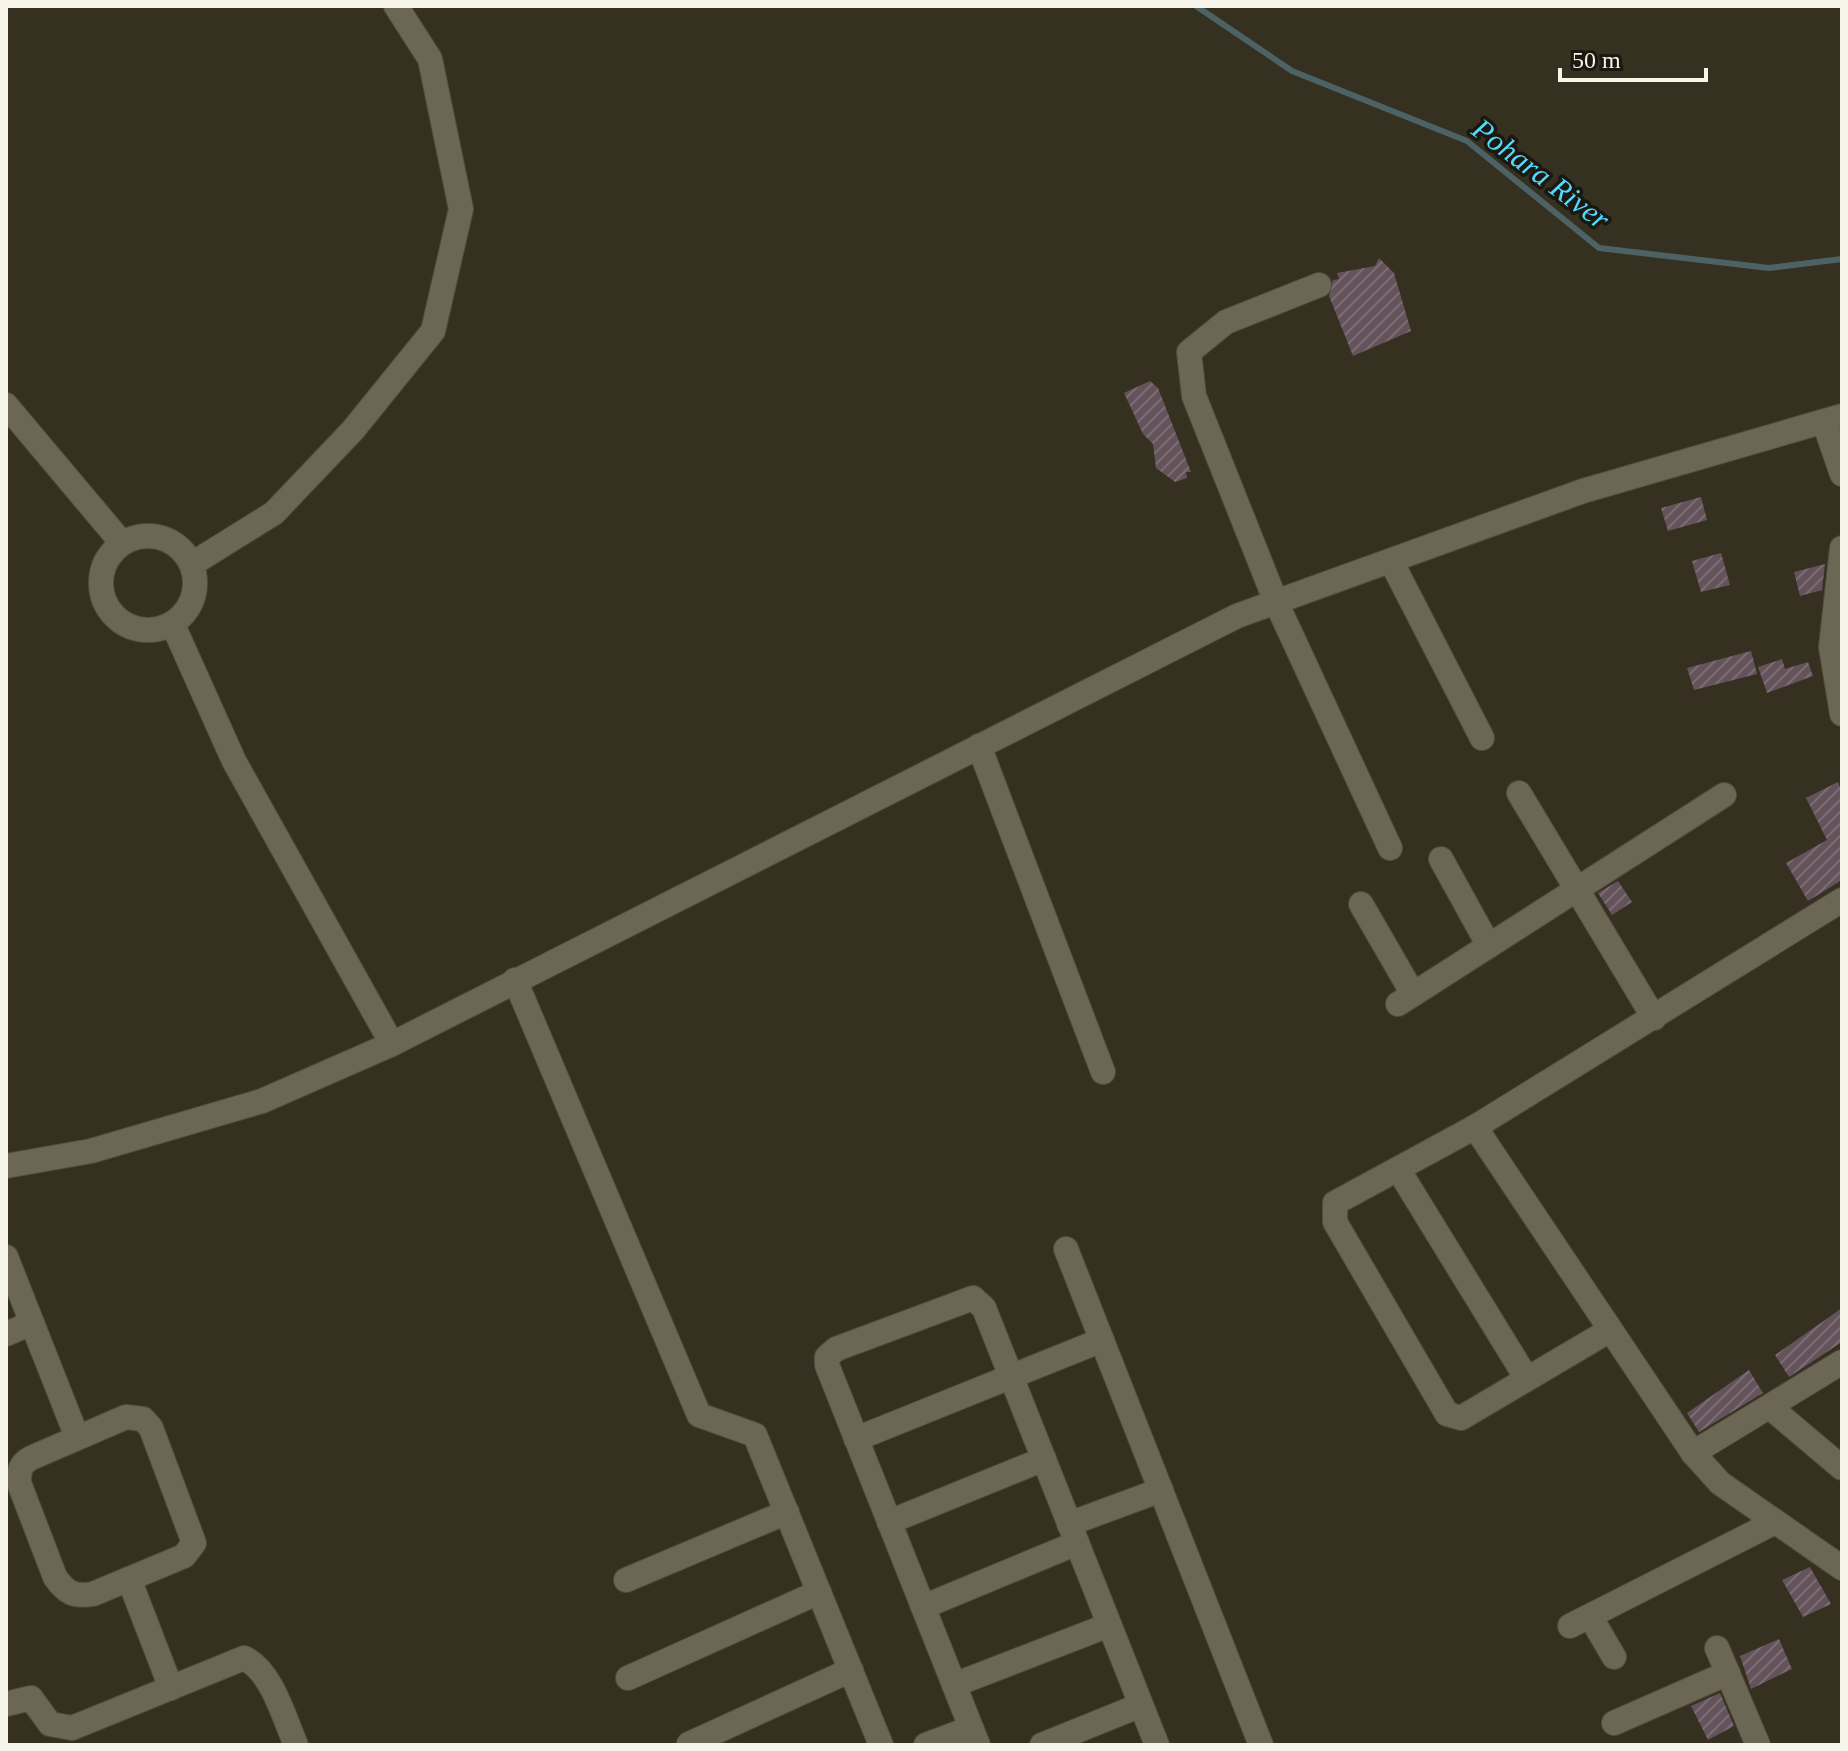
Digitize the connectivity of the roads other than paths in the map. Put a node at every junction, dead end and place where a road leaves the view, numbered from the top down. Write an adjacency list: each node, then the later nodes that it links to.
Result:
1 (396, 6): 9 (street)
2 (1319, 285): 10 (street)
3 (6, 405): 6 (street)
4 (1833, 419): 5 (street); 8 (street)
5 (1842, 474)
6 (122, 543): 9 (street); 11 (street)
7 (1842, 548): 12 (street)
8 (1391, 561): 10 (street); 13 (street)
9 (192, 564): 11 (street)
10 (1276, 602): 14 (street); 17 (street)
11 (173, 625): 25 (street)
12 (1842, 714)
13 (1482, 738)
14 (979, 746): 23 (street); 26 (street)
15 (1519, 793): 19 (street)
16 (1724, 795): 19 (street)
17 (1390, 848)
18 (1441, 859): 22 (street)
19 (1576, 889): 22 (street); 24 (street)
20 (1842, 900): 24 (street)
21 (1361, 904): 22 (street)
22 (1489, 946)
23 (515, 980): 25 (street); 46 (street)
24 (1654, 1018): 27 (street)
25 (392, 1044): 28 (street)
26 (1103, 1072)
27 (1475, 1127): 29 (street); 33 (street)
28 (6, 1166)
29 (1398, 1169): 38 (street); 38 (street)
30 (1066, 1249): 35 (street)
31 (6, 1257): 32 (street)
32 (32, 1323): 34 (street); 40 (street)
33 (1610, 1330): 38 (street); 42 (street)
34 (6, 1334)
35 (1102, 1340): 37 (street); 45 (street)
36 (1842, 1362): 39 (street)
37 (1011, 1377): 41 (street); 41 (street); 43 (street)
38 (1527, 1379)
39 (1771, 1408): 42 (street); 44 (street)
40 (77, 1437): 51 (street); 51 (street)
41 (856, 1439): 47 (street)
42 (1693, 1453): 48 (street)
43 (1044, 1459): 47 (street); 49 (street)
44 (1842, 1468)
45 (1161, 1490): 49 (street); 73 (street)
46 (787, 1512): 52 (street); 53 (street)
47 (889, 1522): 54 (street)
48 (1775, 1522): 50 (street); 57 (street)
49 (1073, 1533): 54 (street); 55 (street)
50 (1842, 1568)
51 (129, 1579): 62 (street)
52 (626, 1580)
53 (819, 1592): 58 (street); 60 (street)
54 (923, 1607): 61 (street)
55 (1109, 1625): 61 (street); 64 (street)
56 (1717, 1648): 59 (street)
57 (1614, 1657)
58 (851, 1670): 67 (street); 69 (street)
59 (1728, 1673): 65 (street); 74 (street)
60 (628, 1678)
61 (954, 1685): 66 (street)
62 (171, 1688): 63 (street); 68 (street)
63 (6, 1704)
64 (1141, 1705): 71 (street); 72 (street)
65 (1614, 1723)
66 (974, 1736): 70 (street)
67 (689, 1744)
68 (296, 1745)
69 (881, 1745)
70 (926, 1745)
71 (1042, 1745)
72 (1157, 1745)
73 (1261, 1745)
74 (1758, 1745)

